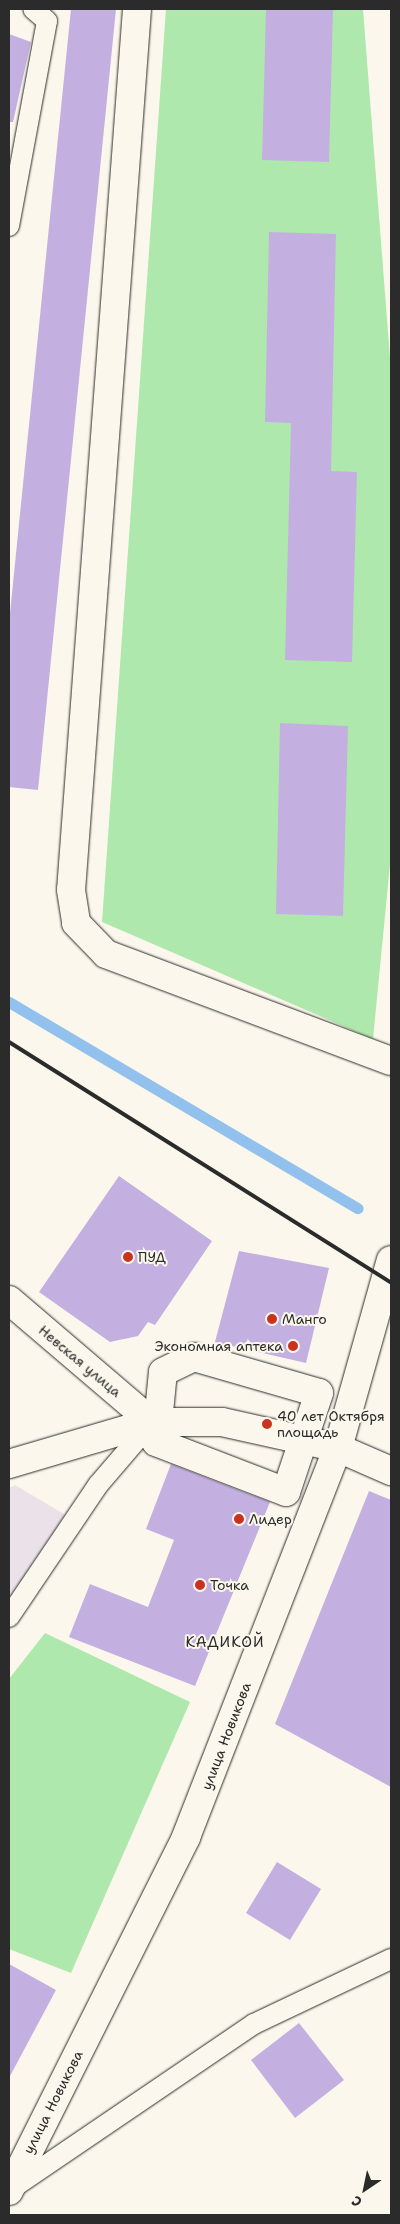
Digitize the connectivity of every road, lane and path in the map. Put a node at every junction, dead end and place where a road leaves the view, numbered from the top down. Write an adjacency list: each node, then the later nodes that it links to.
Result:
1 (33, 9): 3 (lane)
2 (137, 9): 4 (street)
3 (9, 226)
4 (391, 1061)
5 (391, 1260): 9 (street, улица Новикова)
6 (9, 1300): 7 (street, Невская улица)
7 (155, 1422): 8 (street); 8 (street); 8 (street); 10 (street); 12 (lane)
8 (304, 1440): 9 (street)
9 (338, 1448): 11 (street); 14 (street, улица Новикова)
10 (9, 1464)
11 (391, 1471)
12 (9, 1617)
13 (391, 1959): 14 (lane)
14 (9, 2191)

